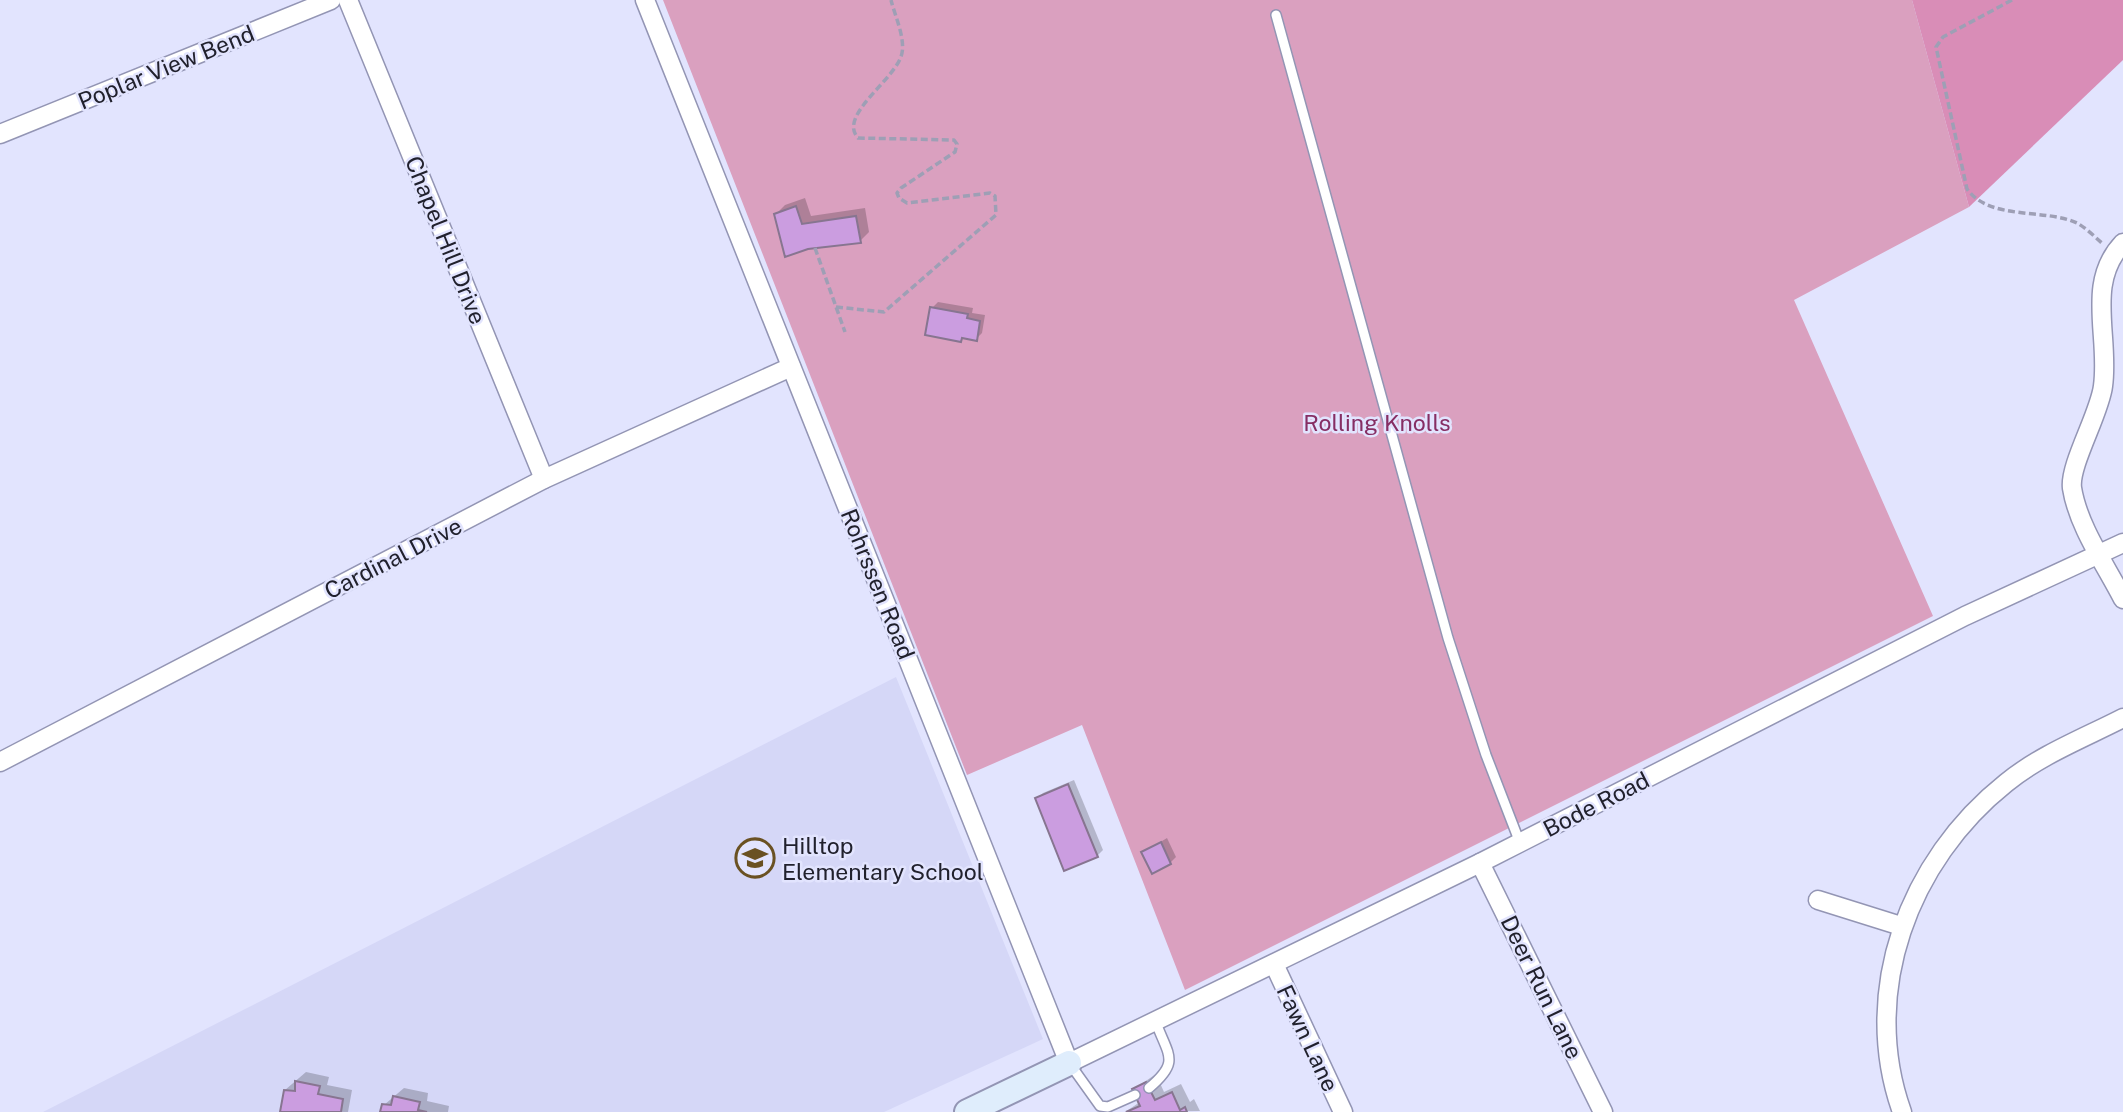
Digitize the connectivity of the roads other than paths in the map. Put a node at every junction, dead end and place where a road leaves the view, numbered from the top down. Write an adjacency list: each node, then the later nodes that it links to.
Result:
1 (331, 0): 5 (street, Poplar View Bend)
2 (348, 0): 8 (street, Chapel Hill Drive)
3 (645, 0): 7 (street, Rohrssen Road)
4 (1276, 15): 14 (lane)
5 (0, 134)
6 (2119, 248): 10 (street)
7 (791, 367): 8 (street, Cardinal Drive); 20 (street, Rohrssen Road)
8 (544, 479): 13 (street, Cardinal Drive)
9 (2123, 543): 10 (street, Bode Road)
10 (2100, 554): 11 (street); 14 (street, Bode Road)
11 (2123, 599)
12 (2123, 718): 17 (street)
13 (0, 762)
14 (1520, 843): 15 (street, Bode Road)
15 (1480, 863): 18 (street, Bode Road); 25 (street, Deer Run Lane)
16 (1818, 900): 17 (street)
17 (1901, 926): 26 (street)
18 (1274, 964): 19 (street, Bode Road); 24 (street, Fawn Lane)
19 (1155, 1020): 20 (street, Bode Road); 21 (lane)
20 (1069, 1063): 22 (lane); 23 (street)
21 (1149, 1088)
22 (1135, 1095)
23 (967, 1112)
24 (1343, 1112)
25 (1603, 1112)
26 (1902, 1112)

